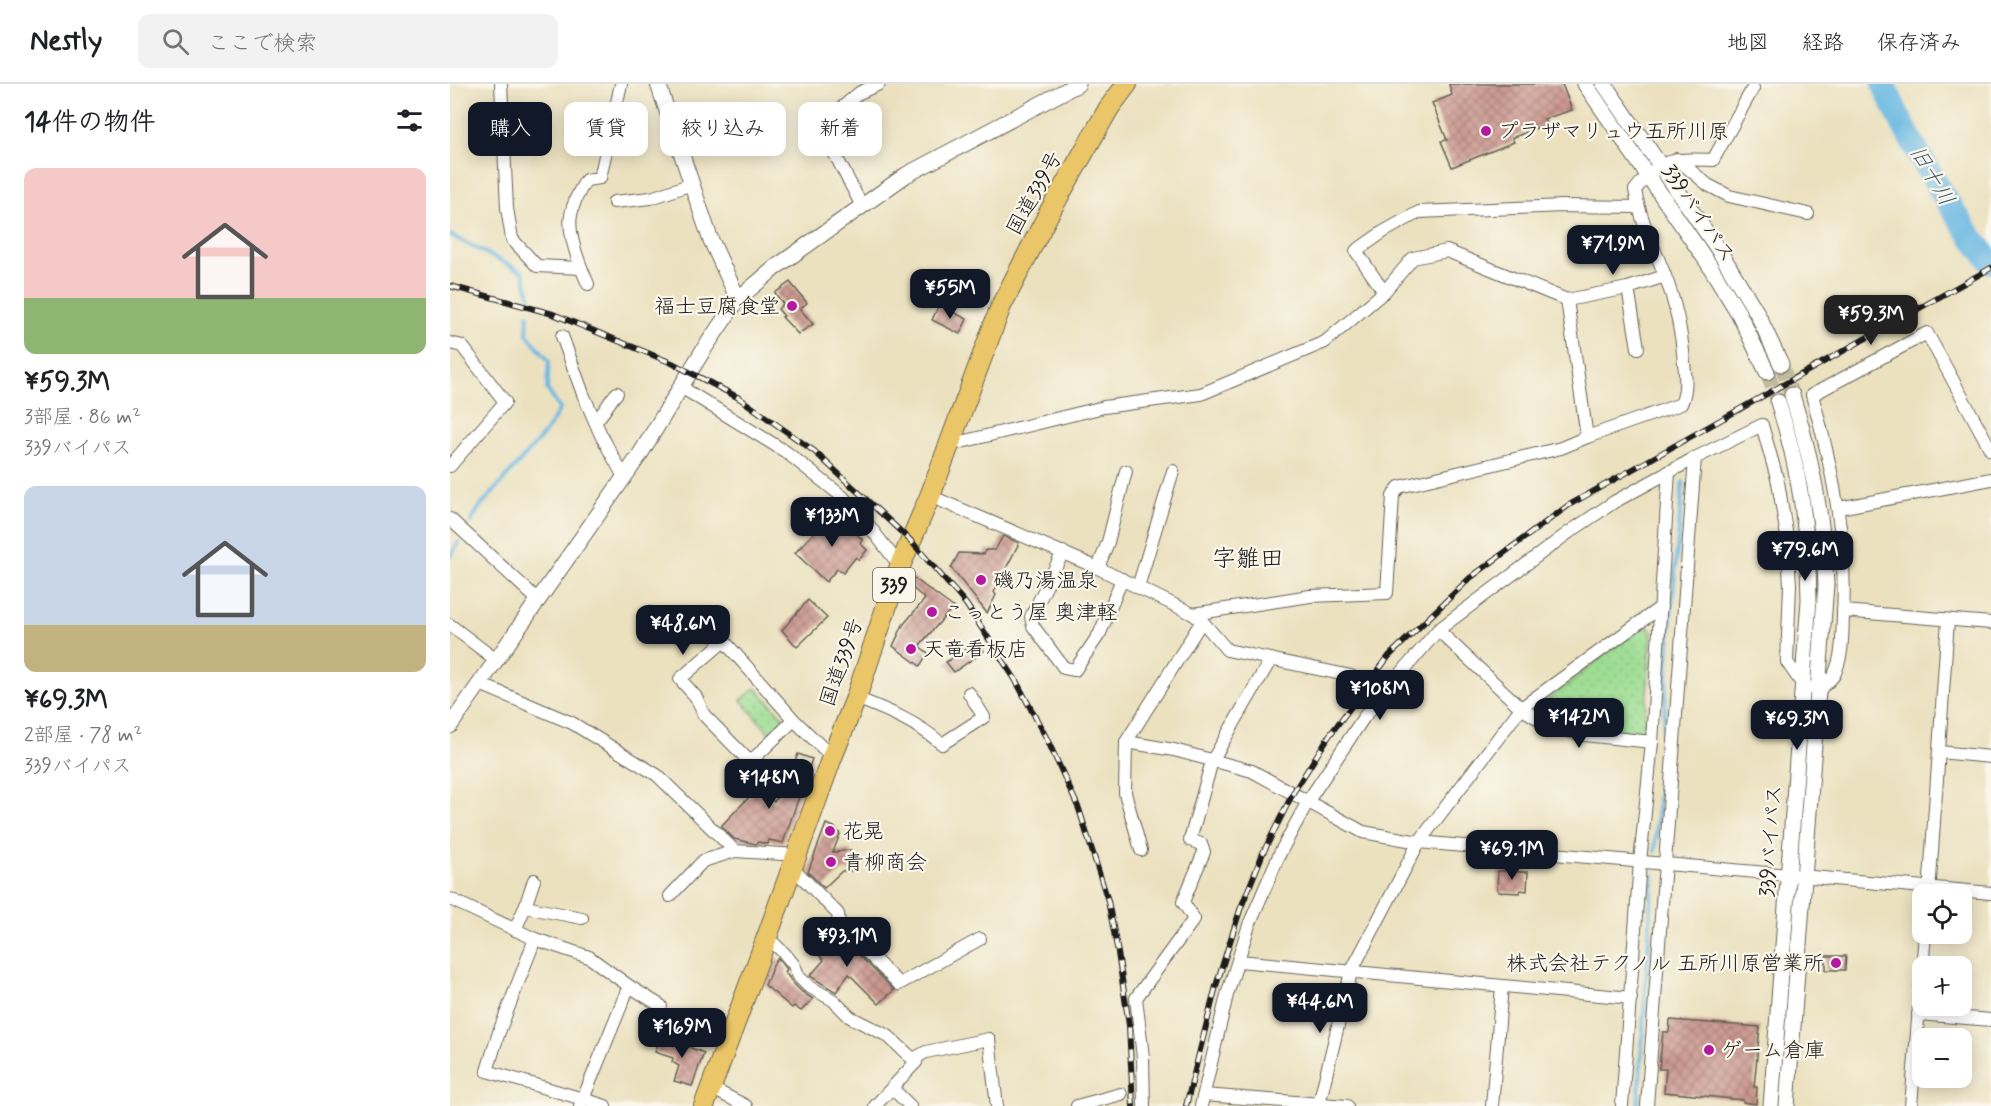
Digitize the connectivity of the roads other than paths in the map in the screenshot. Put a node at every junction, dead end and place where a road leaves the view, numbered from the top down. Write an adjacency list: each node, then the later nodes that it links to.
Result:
1 (501, 84): 17 (street)
2 (621, 84): 17 (street)
3 (658, 84): 12 (street)
4 (879, 84): 14 (street)
5 (1078, 84): 14 (street)
6 (1127, 84): 33 (highway, 国道339号 / 339)
7 (1585, 84): 11 (street, 339バイパス)
8 (1604, 84): 11 (street)
9 (1753, 88): 10 (street)
10 (1677, 159): 11 (street); 16 (street)
11 (1654, 170): 15 (street); 27 (street); 28 (street, 339バイパス)
12 (692, 184): 13 (street); 22 (street)
13 (614, 202)
14 (862, 206): 22 (street)
15 (1638, 207): 18 (street); 21 (street)
16 (1808, 214)
17 (580, 268): 19 (street)
18 (1665, 276): 20 (street); 32 (street)
19 (588, 284)
20 (1628, 288): 23 (street); 26 (street)
21 (1384, 292): 23 (street); 33 (street)
22 (738, 299): 29 (street)
23 (1568, 300): 32 (street)
24 (562, 336): 31 (street)
25 (450, 343): 36 (street)
26 (1638, 348)
27 (1781, 364)
28 (1767, 372)
29 (681, 387): 40 (street); 46 (street)
30 (617, 393): 31 (street)
31 (595, 421): 40 (street)
32 (1587, 436): 54 (street)
33 (949, 445): 42 (highway, 国道339号 / 339)
34 (1991, 450): 43 (street)
35 (1695, 458): 39 (street); 64 (street); 83 (street)
36 (450, 466)
37 (1126, 471): 47 (street)
38 (1173, 471): 49 (street)
39 (1670, 471): 51 (street); 58 (street)
40 (624, 477): 50 (street)
41 (1991, 479): 43 (street)
42 (930, 496): 45 (street); 46 (highway, 国道339号 / 339)
43 (1839, 508): 52 (street)
44 (450, 519): 50 (street)
45 (1063, 552): 47 (street); 48 (street)
46 (900, 566): 67 (highway, 国道339号 / 339)
47 (1098, 568): 48 (street)
48 (1122, 579): 49 (street)
49 (1138, 587): 54 (street)
50 (537, 599): 61 (street)
51 (1661, 607): 68 (street); 72 (street)
52 (1843, 611): 55 (street); 65 (street)
53 (649, 613): 59 (street)
54 (1197, 617): 60 (street); 71 (street)
55 (1948, 620): 56 (street); 73 (street)
56 (1991, 623)
57 (450, 625): 61 (street)
58 (1438, 630): 68 (street); 77 (street)
59 (724, 641): 69 (street); 69 (street)
60 (1271, 659): 62 (street); 76 (street)
61 (495, 660): 63 (street)
62 (1351, 676)
63 (480, 684): 70 (street); 80 (street)
64 (1803, 685): 65 (street); 65 (street, 339バイパス); 84 (street, 339バイパス)
65 (1818, 691): 85 (street)
66 (969, 693): 67 (street)
67 (856, 698): 74 (highway, 国道339号 / 339)
68 (1521, 708): 72 (street); 78 (street)
69 (794, 720): 74 (street)
70 (450, 726)
71 (1126, 742): 76 (street); 79 (street)
72 (1652, 742): 82 (street)
73 (1939, 752): 75 (street); 87 (street)
74 (832, 757): 81 (highway, 国道339号 / 339)
75 (1991, 757)
76 (1212, 761): 77 (street); 121 (street)
77 (1308, 801): 78 (street); 99 (street)
78 (1419, 842): 82 (street); 100 (street)
79 (1141, 850)
80 (735, 851): 81 (street); 91 (street)
81 (794, 861): 96 (highway, 国道339号 / 339); 98 (street)
82 (1640, 862): 83 (street); 103 (street)
83 (1665, 864): 84 (street); 125 (street)
84 (1789, 875): 85 (street); 126 (street, 339バイパス)
85 (1805, 877): 88 (street); 127 (street)
86 (534, 880): 93 (street)
87 (1930, 884)
88 (1912, 889)
89 (1972, 892): 90 (street)
90 (1991, 893)
91 (670, 896)
92 (450, 899): 95 (street)
93 (525, 907): 94 (street); 95 (street)
94 (582, 918)
95 (515, 930): 97 (street)
96 (767, 937): 108 (street); 111 (highway, 国道339号 / 339)
97 (535, 939): 102 (street); 113 (street)
98 (980, 939)
99 (1239, 961): 100 (street); 112 (street)
100 (1351, 972): 101 (street); 114 (street)
101 (1502, 986): 103 (street); 123 (street)
102 (629, 987): 104 (street); 113 (street)
103 (1631, 998): 124 (street)
104 (661, 1006)
105 (1918, 1016): 128 (street)
106 (1942, 1016): 107 (street)
107 (1991, 1020)
108 (916, 1062): 109 (street); 119 (street)
109 (892, 1088): 117 (street); 118 (street)
110 (1121, 1094): 120 (street)
111 (707, 1097): 116 (street)
112 (1202, 1100): 114 (street)
113 (581, 1102): 115 (street)
114 (1319, 1104): 122 (street)
115 (605, 1106)
116 (746, 1106)
117 (875, 1106)
118 (910, 1106)
119 (997, 1106)
120 (1077, 1106)
121 (1144, 1106)
122 (1347, 1106)
123 (1492, 1106)
124 (1622, 1106)
125 (1647, 1106)
126 (1771, 1106)
127 (1787, 1106)
128 (1911, 1106)

